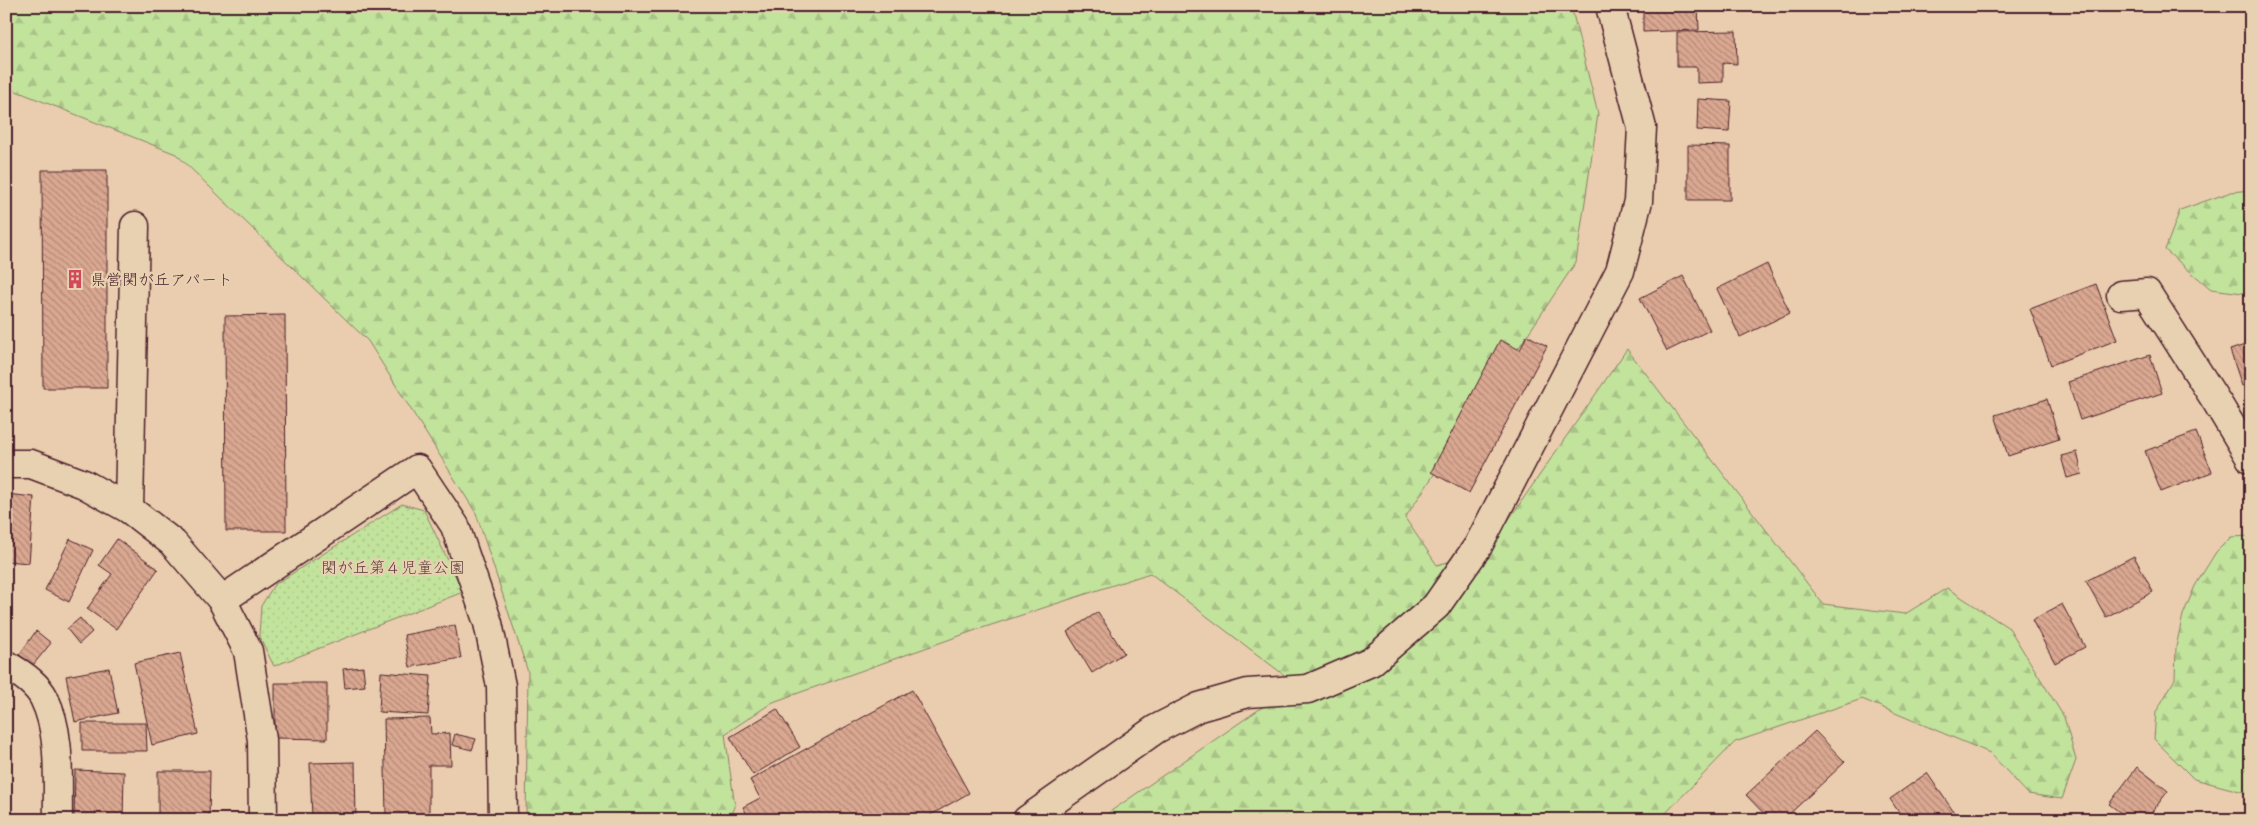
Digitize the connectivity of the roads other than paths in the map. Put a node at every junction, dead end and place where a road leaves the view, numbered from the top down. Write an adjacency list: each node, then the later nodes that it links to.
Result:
1 (1610, 6): 12 (street)
2 (135, 226): 6 (street)
3 (2121, 294): 4 (street)
4 (2251, 459)
5 (6, 464): 6 (street)
6 (128, 509): 7 (street)
7 (222, 600): 10 (street); 11 (street)
8 (6, 665): 9 (street)
9 (58, 820)
10 (263, 820)
11 (503, 820)
12 (1027, 820)

